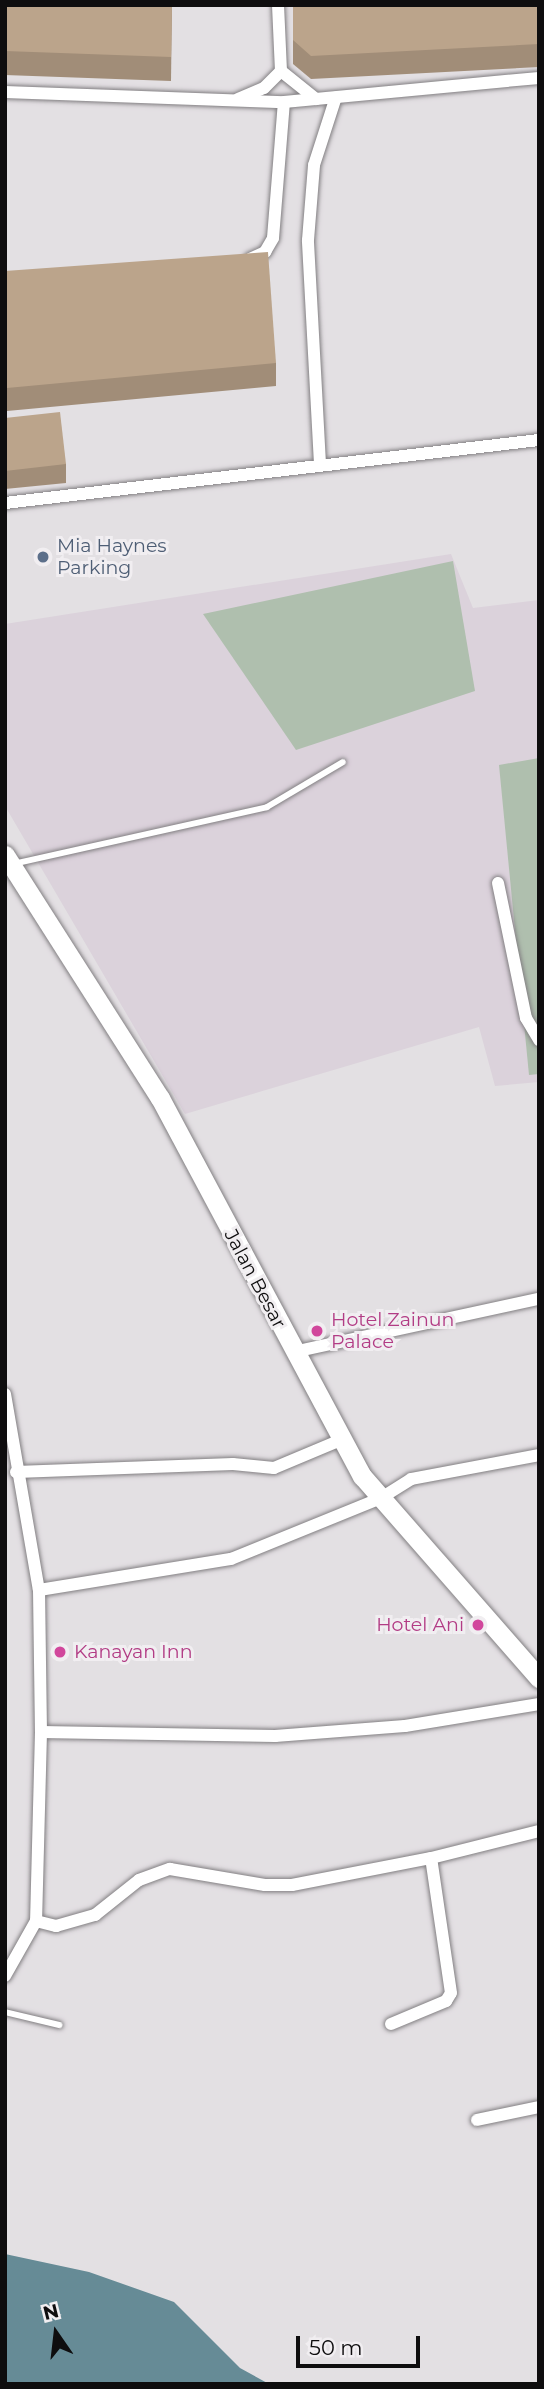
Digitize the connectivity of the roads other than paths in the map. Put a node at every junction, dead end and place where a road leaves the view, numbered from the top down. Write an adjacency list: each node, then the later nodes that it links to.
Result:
1 (278, 5): 2 (street)
2 (281, 71): 6 (street); 7 (street)
3 (539, 78): 5 (street)
4 (5, 92): 7 (street)
5 (336, 97): 6 (street); 11 (street)
6 (316, 99): 8 (street)
7 (234, 100): 8 (street)
8 (284, 102): 9 (street)
9 (240, 261)
10 (539, 440): 11 (street)
11 (320, 464): 12 (street)
12 (5, 503)
13 (344, 762): 14 (lane)
14 (8, 860): 18 (main road, Jalan Besar)
15 (498, 883): 16 (street)
16 (539, 1040)
17 (539, 1299): 18 (street)
18 (293, 1352): 20 (main road, Jalan Besar)
19 (5, 1394): 22 (street)
20 (341, 1440): 22 (street); 23 (main road, Jalan Besar)
21 (539, 1455): 23 (street)
22 (16, 1472): 24 (street)
23 (381, 1498): 24 (street); 25 (main road, Jalan Besar)
24 (38, 1590): 27 (street)
25 (539, 1678)
26 (539, 1704): 27 (street)
27 (41, 1731): 30 (street)
28 (539, 1831): 29 (street)
29 (431, 1858): 30 (street); 33 (street)
30 (36, 1921): 31 (street)
31 (5, 1976)
32 (5, 2012): 34 (lane)
33 (391, 2024)
34 (59, 2025)
35 (539, 2107): 36 (street)
36 (477, 2120)

